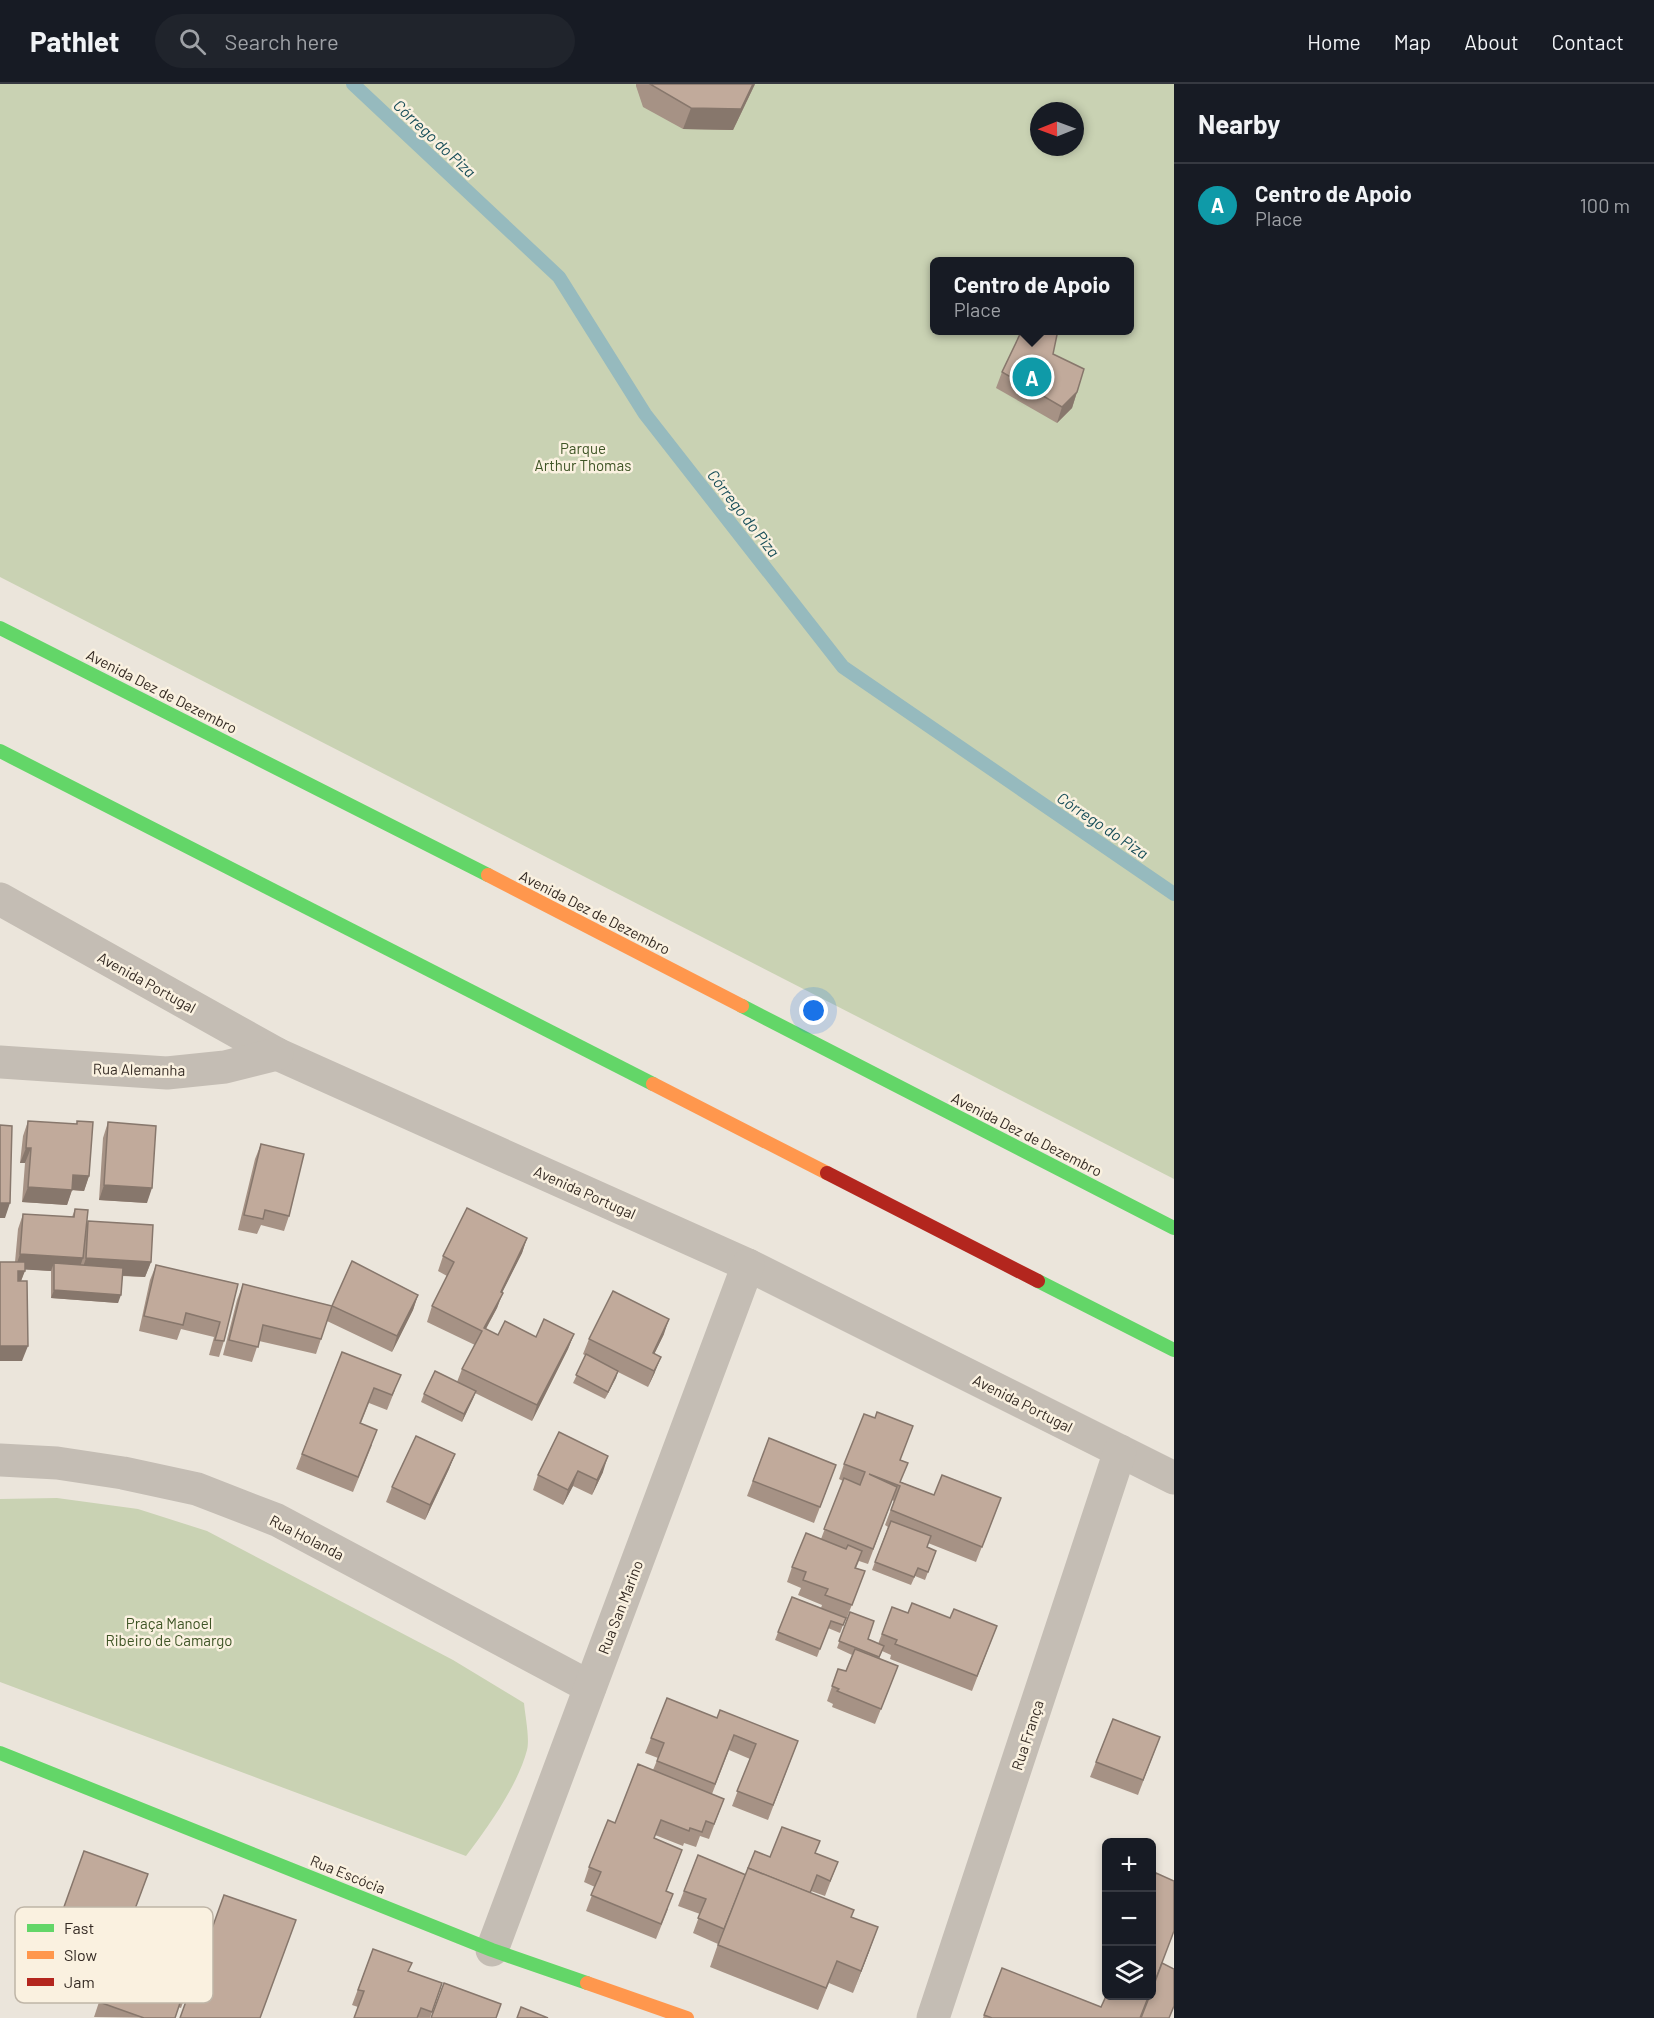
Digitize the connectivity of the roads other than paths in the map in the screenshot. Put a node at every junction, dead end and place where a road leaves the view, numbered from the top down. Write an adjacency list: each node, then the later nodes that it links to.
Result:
1 (0, 628): 6 (main road, Avenida Dez de Dezembro)
2 (0, 751): 8 (main road)
3 (0, 899): 4 (street, Avenida Portugal)
4 (276, 1054): 5 (street, Rua Alemanha); 7 (street, Avenida Portugal)
5 (0, 1062)
6 (1174, 1228)
7 (748, 1265): 9 (street, Avenida Portugal); 12 (street, Rua San Marino)
8 (1174, 1350)
9 (1120, 1451): 11 (street, Avenida Portugal); 16 (street, Rua França)
10 (0, 1460): 12 (street, Rua Holanda)
11 (1174, 1478)
12 (590, 1687): 14 (street, Rua San Marino)
13 (0, 1753): 14 (main road, Rua Escócia)
14 (492, 1950): 15 (main road, Rua Escócia)
15 (687, 2018)
16 (933, 2018)

